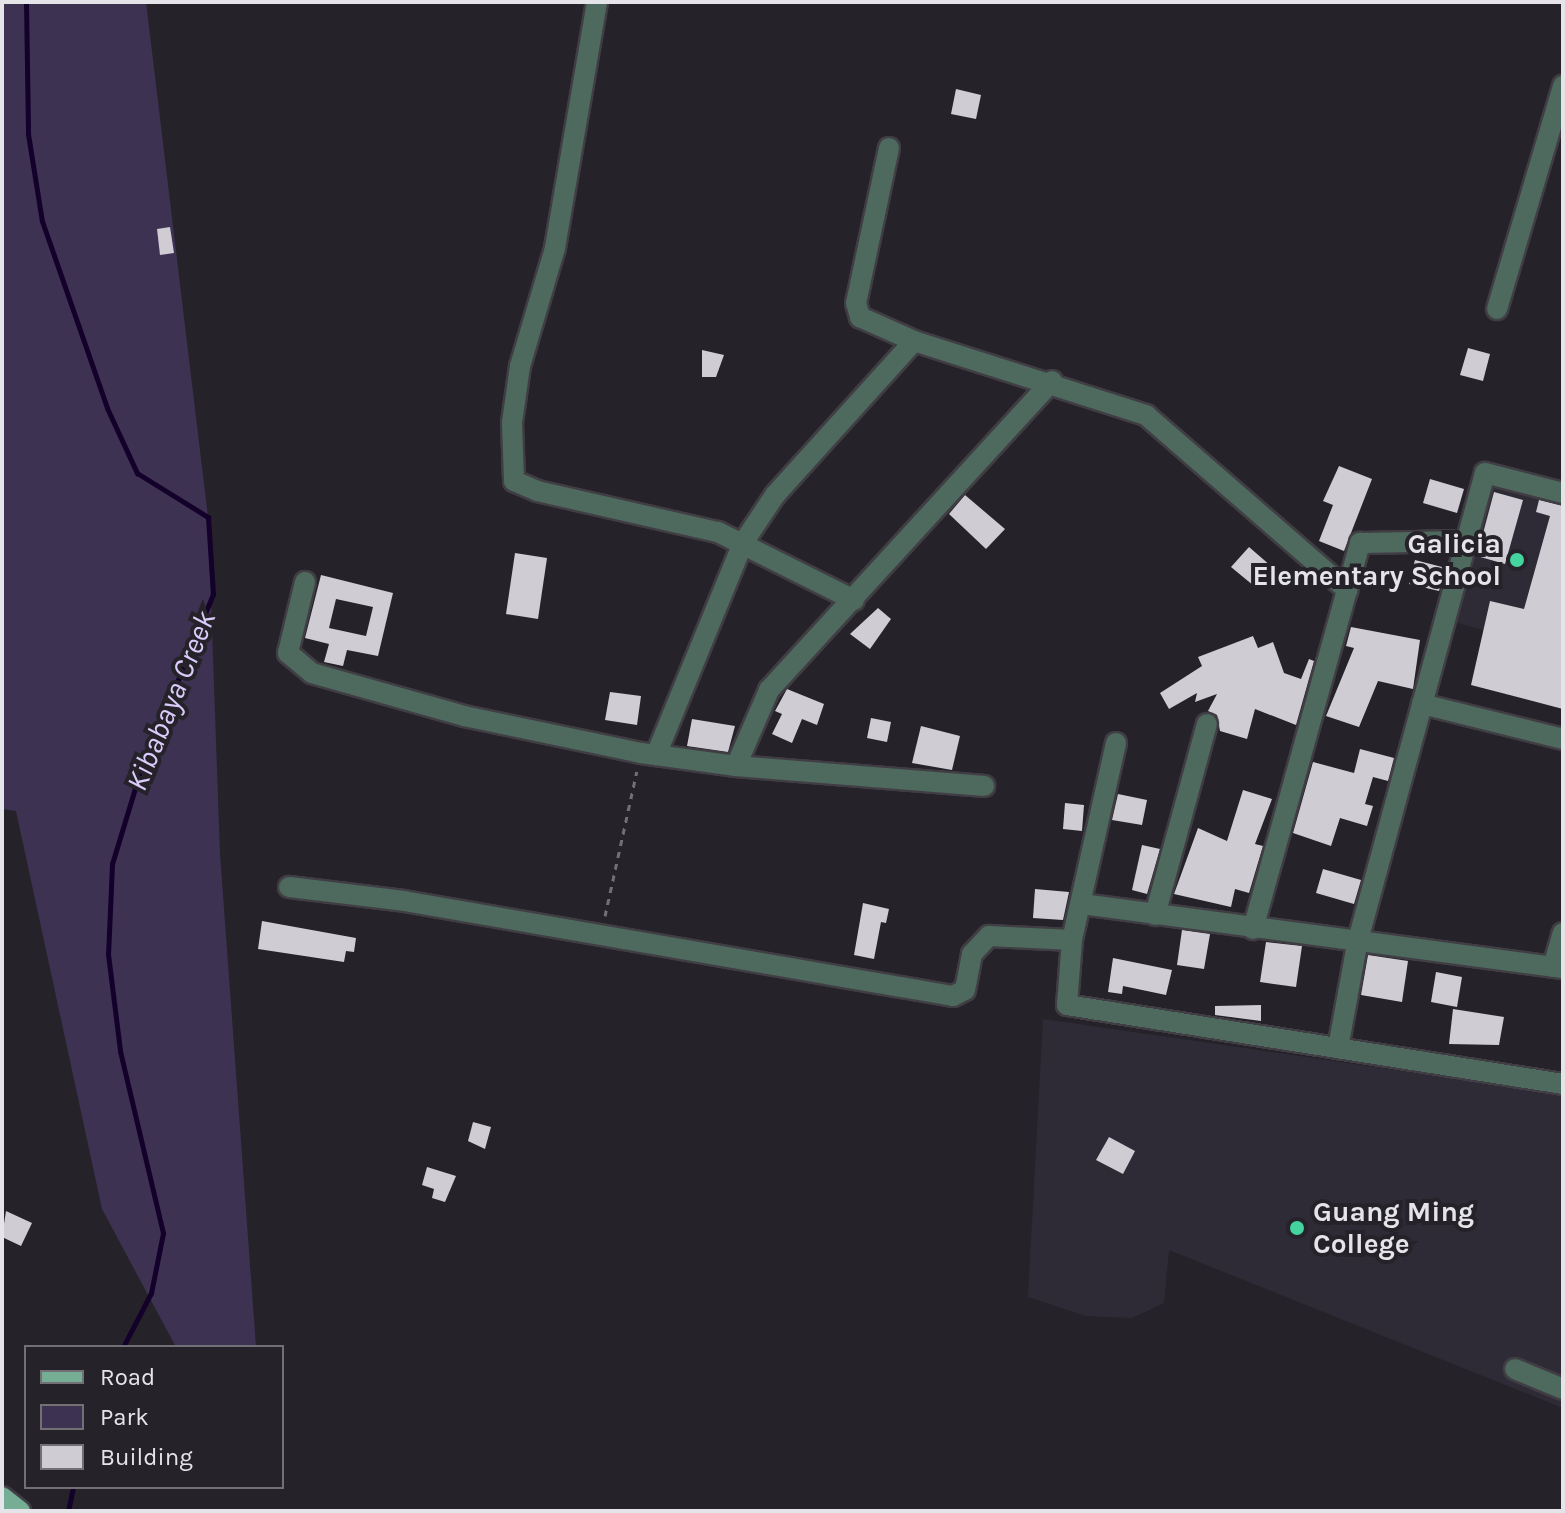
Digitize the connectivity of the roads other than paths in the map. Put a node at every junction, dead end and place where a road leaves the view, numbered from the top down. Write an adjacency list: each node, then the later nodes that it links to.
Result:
1 (597, 2): 9 (street)
2 (1563, 86): 4 (street)
3 (889, 148): 5 (street)
4 (1497, 309)
5 (914, 341): 6 (street); 9 (street)
6 (1052, 381): 11 (street); 12 (street)
7 (1563, 493): 8 (street)
8 (1466, 541): 11 (street); 13 (street)
9 (743, 543): 12 (street); 17 (street)
10 (305, 582): 17 (street)
11 (1347, 590): 23 (street)
12 (854, 600): 18 (street)
13 (1422, 704): 15 (street); 26 (street)
14 (1207, 724): 22 (street)
15 (1563, 739)
16 (1116, 743): 21 (street)
17 (648, 754): 18 (street)
18 (736, 766): 19 (street)
19 (984, 786)
20 (289, 887): 25 (street)
21 (1082, 904): 22 (street); 25 (street)
22 (1155, 915): 23 (street)
23 (1253, 929): 26 (street)
24 (1563, 933): 27 (street)
25 (1072, 940): 28 (street)
26 (1357, 944): 27 (street); 28 (street)
27 (1558, 968)
28 (1338, 1048): 29 (street)
29 (1563, 1084)
30 (1515, 1369): 31 (street)
31 (1563, 1389)
32 (2, 1497): 33 (main road)
33 (20, 1511)

